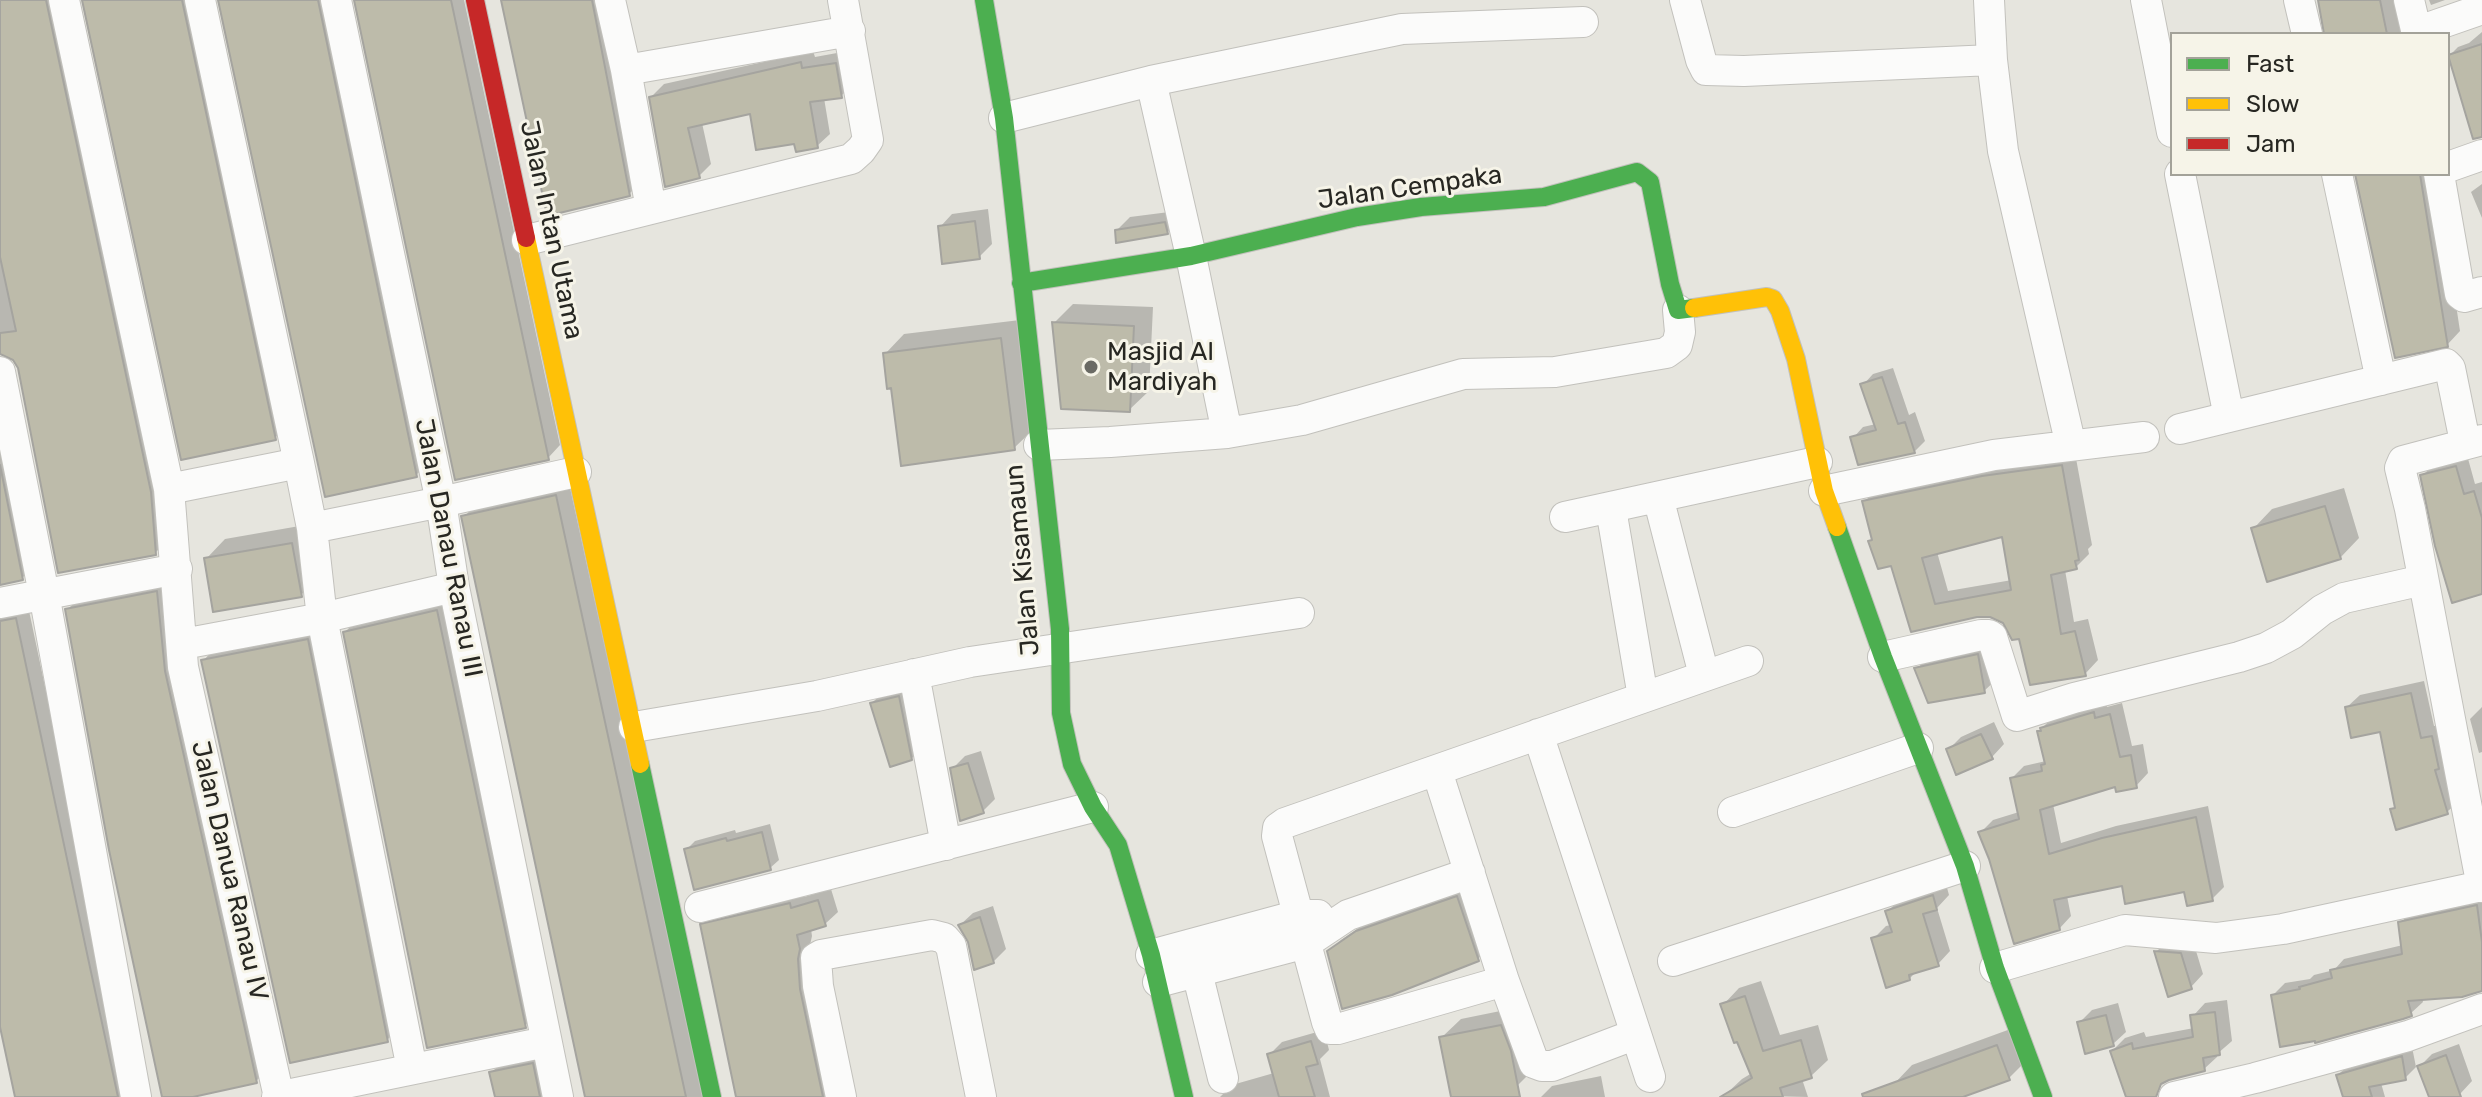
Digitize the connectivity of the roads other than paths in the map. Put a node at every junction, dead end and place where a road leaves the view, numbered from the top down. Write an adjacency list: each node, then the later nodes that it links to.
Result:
1 (64, 0): 47 (street, Jalan Danua Ranau IV)
2 (200, 0): 44 (street)
3 (336, 0): 49 (street, Jalan Danau Ranau III)
4 (475, 0): 30 (street, Jalan Intan Utama)
5 (610, 0): 20 (street)
6 (843, 0): 15 (street)
7 (984, 0): 22 (street, Jalan Kisamaun)
8 (1685, 0): 19 (street)
9 (1989, 0): 19 (street)
10 (2146, 0): 23 (street)
11 (2299, 0): 16 (street)
12 (2409, 0): 17 (street)
13 (2482, 9): 18 (street)
14 (1583, 22): 21 (street)
15 (850, 31): 20 (street); 29 (street)
16 (2307, 32)
17 (2417, 32)
18 (2420, 32)
19 (1992, 60): 43 (street)
20 (626, 70): 29 (street)
21 (1151, 81): 22 (street); 31 (street)
22 (1004, 118): 32 (street, Jalan Kisamaun)
23 (2170, 122)
24 (2482, 155): 25 (street)
25 (2450, 166)
26 (2180, 176): 37 (street)
27 (2337, 176): 36 (street)
28 (2439, 176): 33 (street)
29 (651, 209): 30 (street)
30 (527, 240): 45 (street, Jalan Intan Utama)
31 (1191, 256): 32 (street, Jalan Cempaka); 34 (street, Jalan Cempaka); 39 (street)
32 (1021, 283): 42 (street, Jalan Kisamaun)
33 (2482, 292)
34 (1678, 310): 39 (street); 46 (street)
35 (0, 372): 56 (street)
36 (2381, 380): 37 (street); 41 (street)
37 (2229, 417): 38 (street)
38 (2180, 429)
39 (1227, 433): 42 (street)
40 (2144, 437): 43 (street)
41 (2474, 441): 54 (street)
42 (1039, 445): 61 (street, Jalan Kisamaun)
43 (2071, 446): 46 (street)
44 (299, 463): 47 (street); 52 (street)
45 (576, 472): 49 (street); 67 (street, Jalan Intan Utama)
46 (1820, 476): 48 (street); 62 (street)
47 (169, 489): 53 (street, Jalan Danua Ranau IV)
48 (1658, 497): 50 (street); 65 (street)
49 (441, 502): 52 (street); 55 (street, Jalan Danau Ranau III)
50 (1611, 509): 51 (street); 66 (street)
51 (1565, 517)
52 (312, 528): 59 (street)
53 (177, 569): 56 (street); 60 (street, Jalan Danua Ranau IV)
54 (2423, 580): 62 (street); 76 (street)
55 (454, 587): 59 (street); 86 (street, Jalan Danau Ranau III)
56 (44, 594): 57 (street); 90 (street)
57 (0, 603)
58 (1299, 613): 61 (street)
59 (322, 618): 60 (street); 87 (street)
60 (183, 644): 91 (street, Jalan Danua Ranau IV)
61 (1059, 647): 64 (street); 71 (street, Jalan Kisamaun)
62 (1883, 657): 69 (street)
63 (1748, 661): 65 (street)
64 (914, 674): 67 (street); 73 (street)
65 (1704, 675): 66 (street)
66 (1643, 697): 68 (street)
67 (634, 727): 93 (street, Jalan Intan Utama)
68 (1538, 734): 70 (street); 85 (street)
69 (1918, 748): 72 (street); 74 (street)
70 (1437, 771): 75 (street); 78 (street)
71 (1093, 807): 73 (street); 80 (street, Jalan Kisamaun)
72 (1733, 812)
73 (946, 845): 77 (street)
74 (1965, 866): 79 (street); 81 (street)
75 (1470, 873): 78 (street); 83 (street)
76 (2482, 887): 81 (street)
77 (700, 907)
78 (1302, 929): 80 (street); 82 (street); 83 (street)
79 (1673, 961)
80 (1154, 968): 82 (street); 96 (street, Jalan Kisamaun)
81 (1995, 968): 97 (street)
82 (1197, 972): 89 (street)
83 (1504, 981): 85 (street)
84 (2482, 1009): 98 (street)
85 (1636, 1034): 88 (street)
86 (546, 1042): 87 (street); 92 (street, Jalan Danau Ranau III)
87 (412, 1069): 91 (street)
88 (1650, 1077)
89 (1223, 1078)
90 (136, 1097)
91 (278, 1097)
92 (558, 1097)
93 (712, 1097)
94 (841, 1097): 95 (street)
95 (981, 1097)
96 (1184, 1097)
97 (2043, 1097)
98 (2174, 1097)

